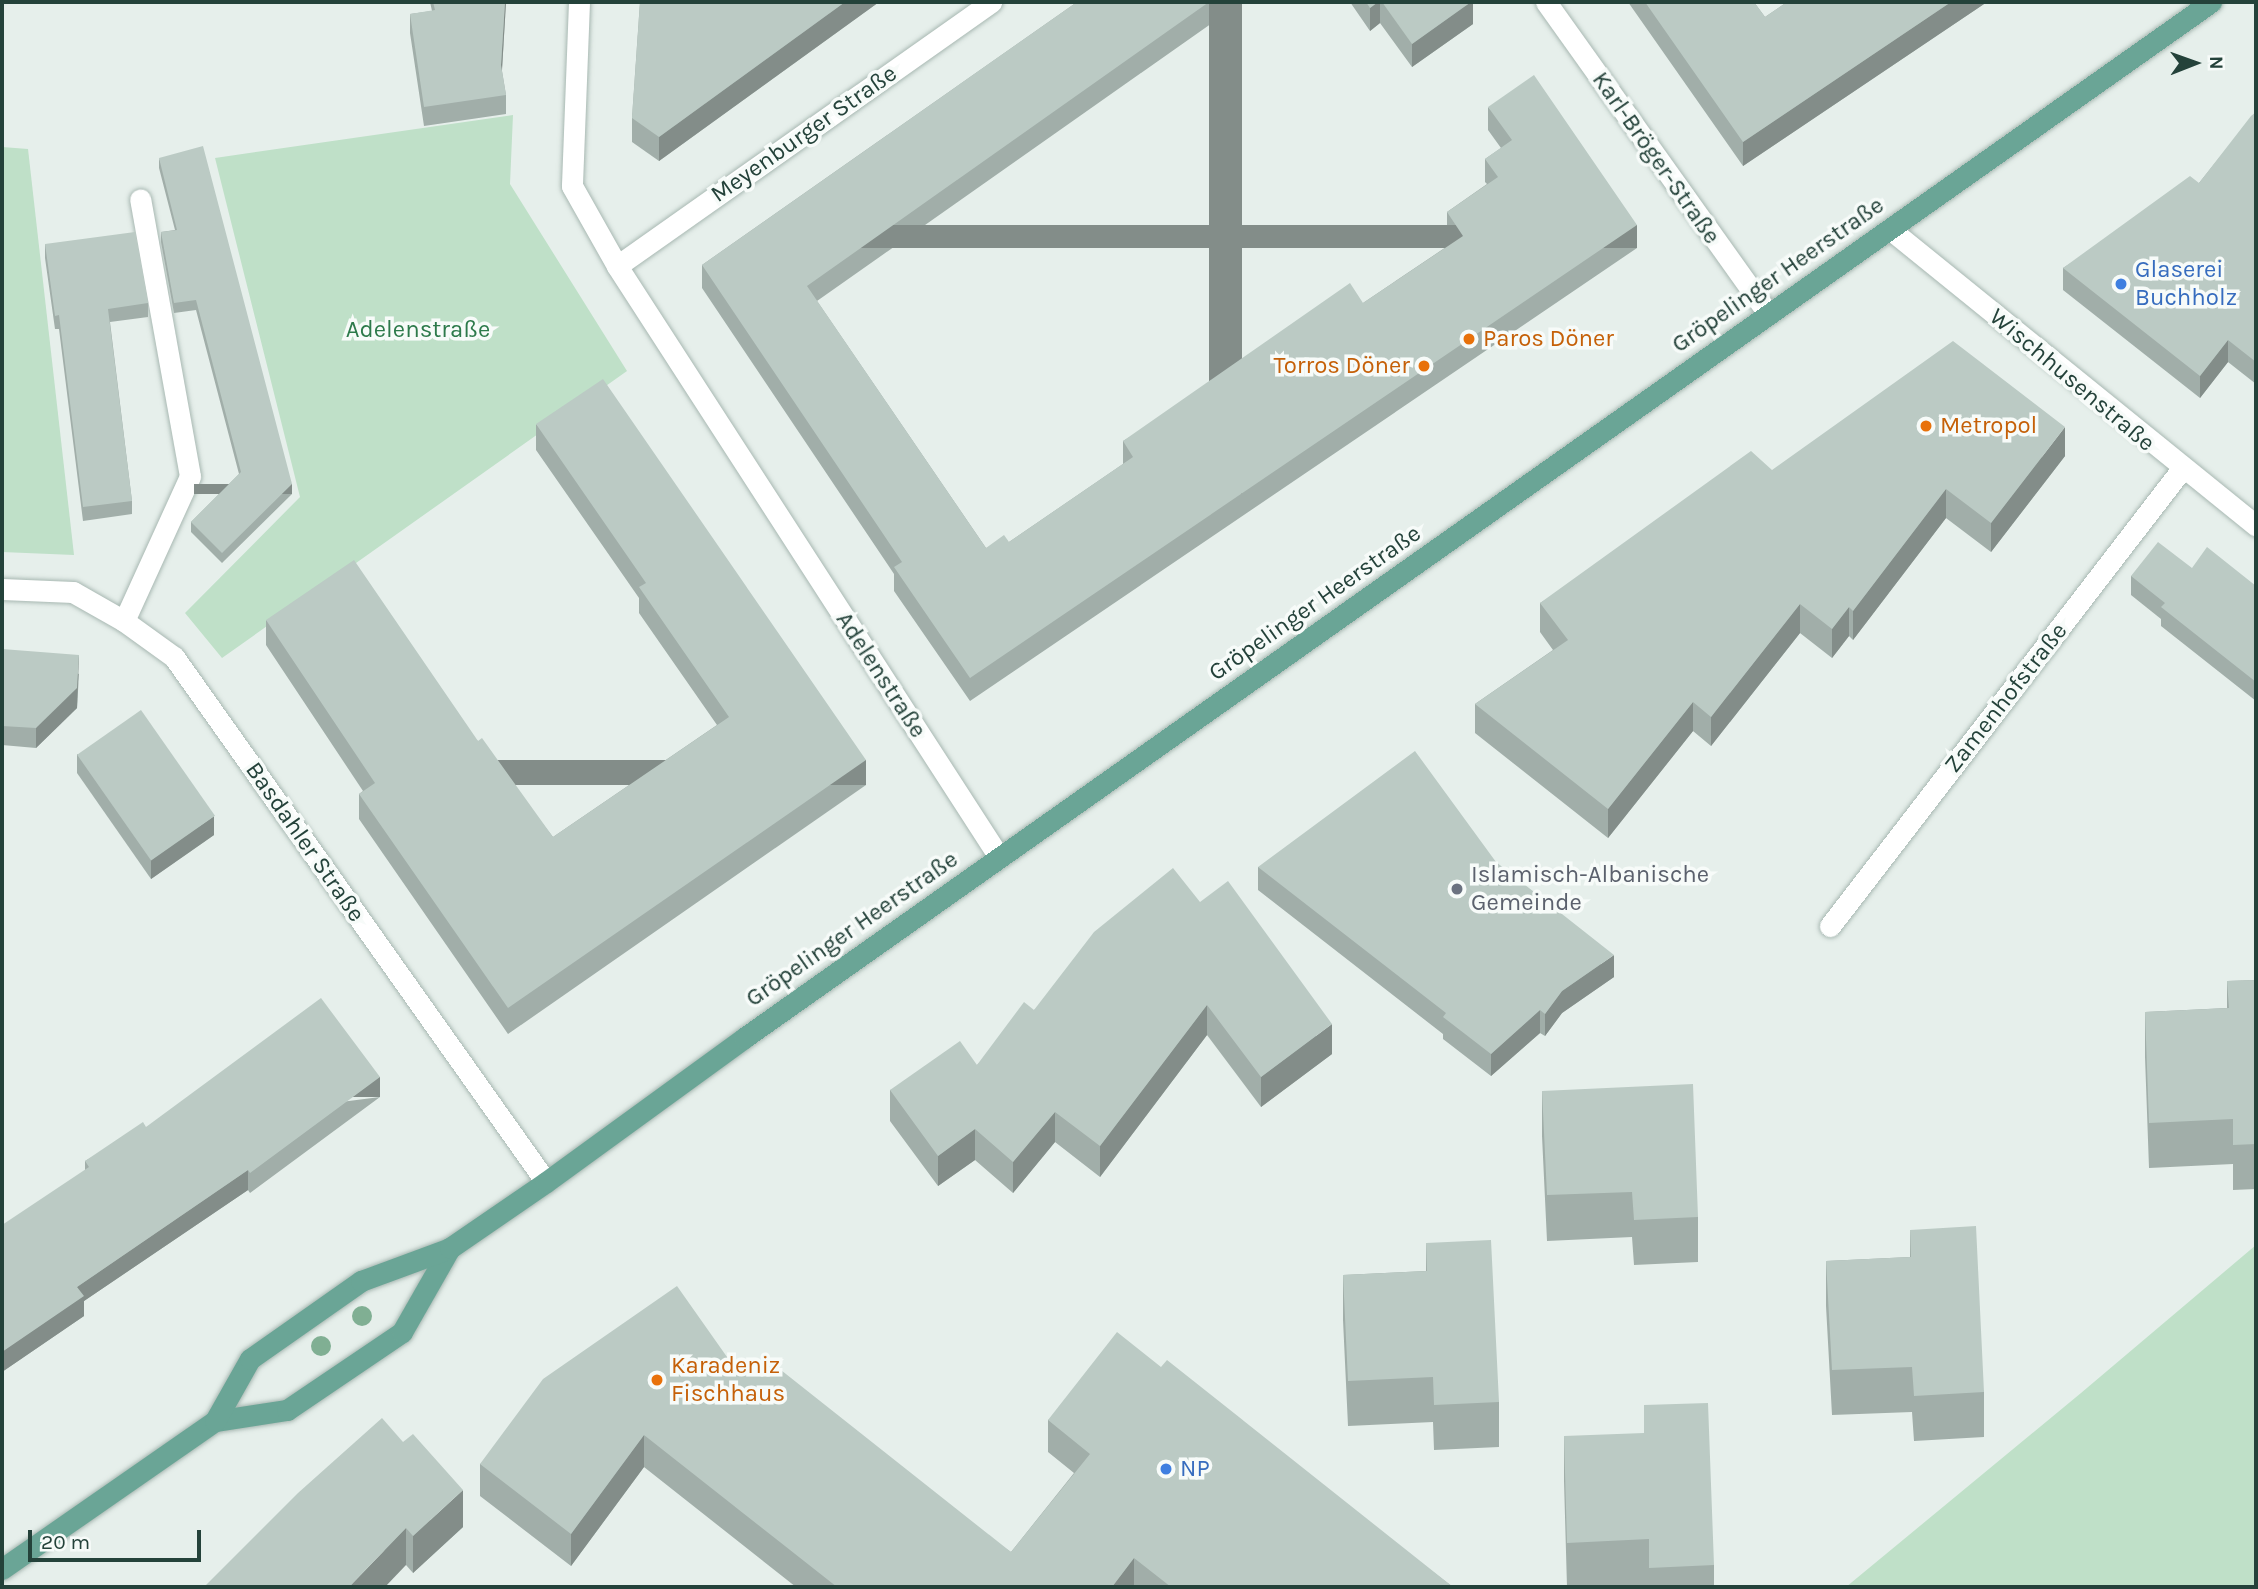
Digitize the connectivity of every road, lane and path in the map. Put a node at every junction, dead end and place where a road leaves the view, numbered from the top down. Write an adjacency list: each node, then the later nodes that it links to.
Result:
1 (579, 2): 7 (street, Adelenstraße)
2 (990, 2): 7 (street, Meyenburger Straße)
3 (1546, 2): 8 (street, Karl-Bröger-Straße)
4 (2211, 2): 6 (main road, Gröpelinger Heerstraße)
5 (140, 199): 12 (street)
6 (1891, 230): 8 (main road, Gröpelinger Heerstraße); 9 (street, Wischhusenstraße)
7 (617, 266): 13 (street, Adelenstraße)
8 (1768, 313): 13 (main road, Gröpelinger Heerstraße)
9 (2181, 470): 10 (street, Wischhusenstraße); 14 (street, Zamenhofstraße)
10 (2256, 526)
11 (2, 589): 12 (street, Basdahler Straße)
12 (124, 621): 15 (street, Basdahler Straße)
13 (999, 857): 15 (main road, Gröpelinger Heerstraße)
14 (1830, 926)
15 (546, 1182): 16 (main road, Gröpelinger Heerstraße)
16 (450, 1248): 17 (main road, Gröpelinger Heerstraße); 17 (main road, Gröpelinger Heerstraße)
17 (215, 1421): 18 (main road, Gröpelinger Heerstraße)
18 (2, 1569)

